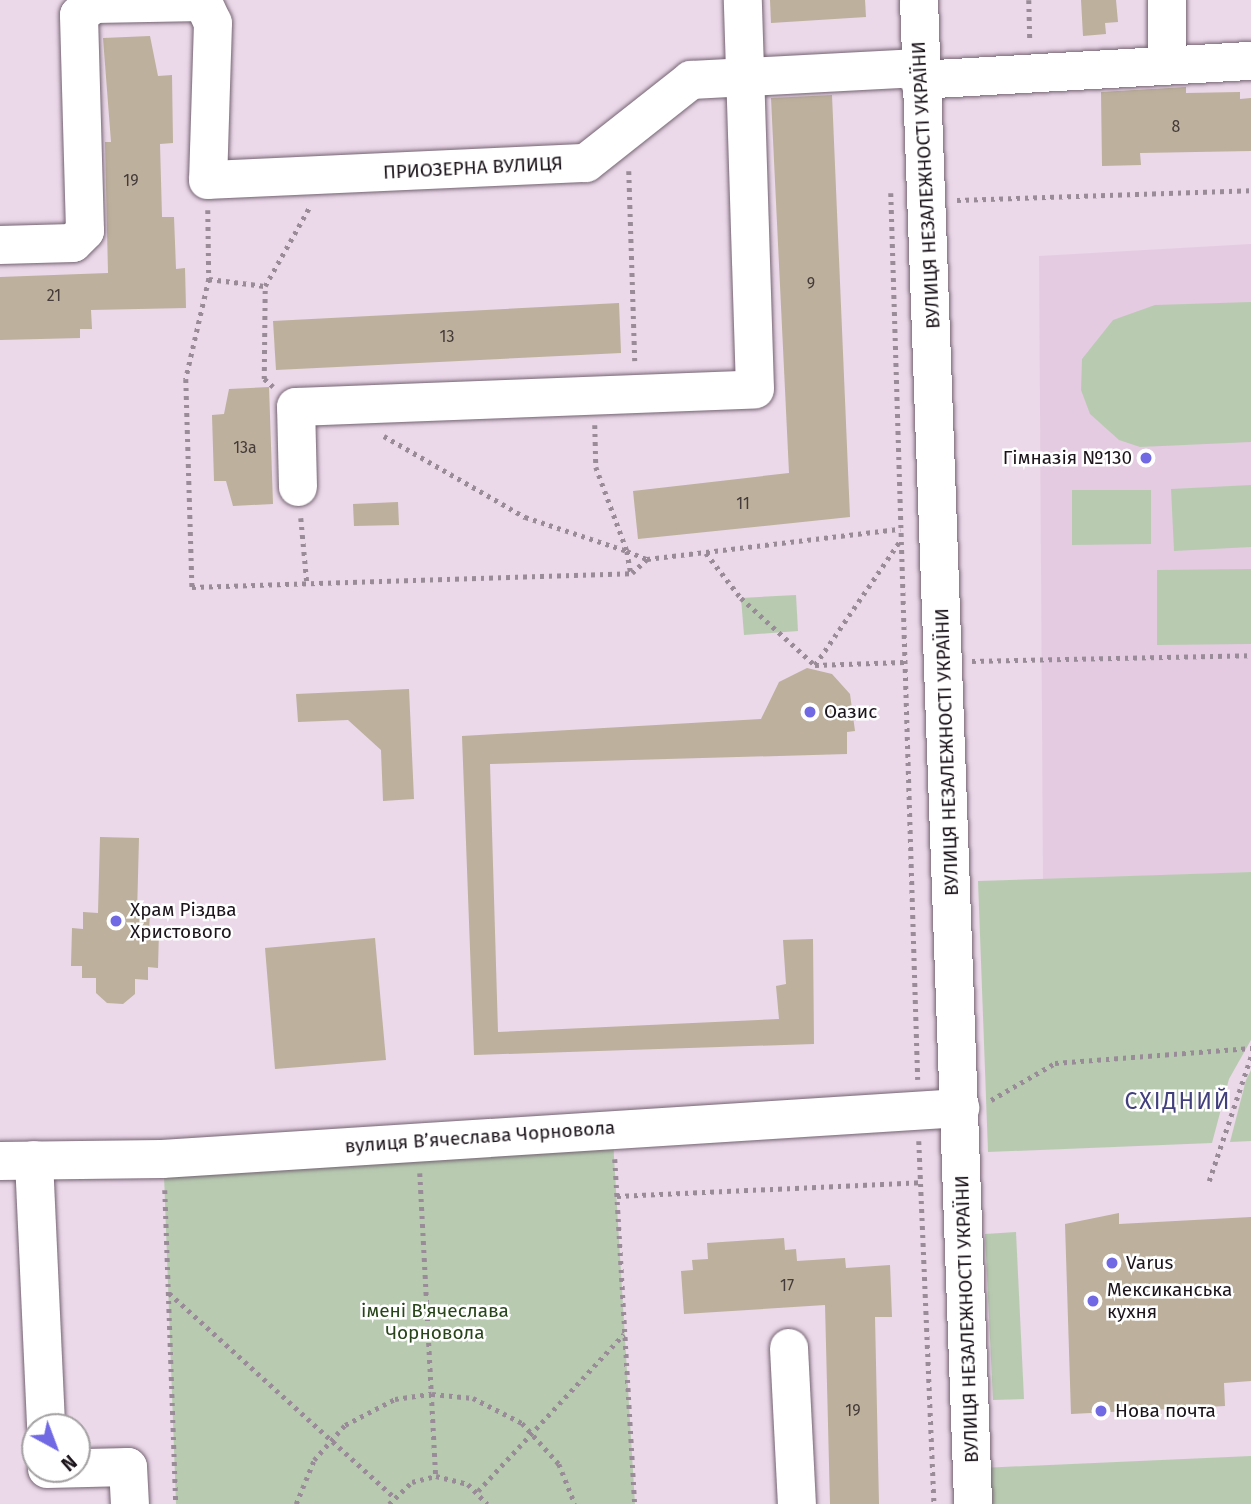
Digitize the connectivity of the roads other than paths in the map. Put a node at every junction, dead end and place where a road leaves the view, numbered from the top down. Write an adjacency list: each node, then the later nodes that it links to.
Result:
1 (743, 0): 7 (street)
2 (919, 0): 6 (street, ВУЛИЦЯ НЕЗАЛЕЖНОСТІ УКРАЇНИ)
3 (1167, 0): 5 (street)
4 (1251, 61): 5 (street, ПРИОЗЕРНА ВУЛИЦЯ)
5 (1167, 65): 6 (street, ПРИОЗЕРНА ВУЛИЦЯ)
6 (919, 74): 7 (street, ПРИОЗЕРНА ВУЛИЦЯ); 10 (street, ВУЛИЦЯ НЕЗАЛЕЖНОСТІ УКРАЇНИ)
7 (748, 77): 8 (street, ПРИОЗЕРНА ВУЛИЦЯ); 9 (street)
8 (0, 245)
9 (298, 487)
10 (970, 1107): 11 (street, вулиця Вʼячеслава Чорновола); 17 (street, ВУЛИЦЯ НЕЗАЛЕЖНОСТІ УКРАЇНИ)
11 (17, 1161): 13 (street)
12 (789, 1348): 16 (street)
13 (44, 1413)
14 (91, 1468): 15 (street)
15 (130, 1504)
16 (797, 1504)
17 (973, 1504)

